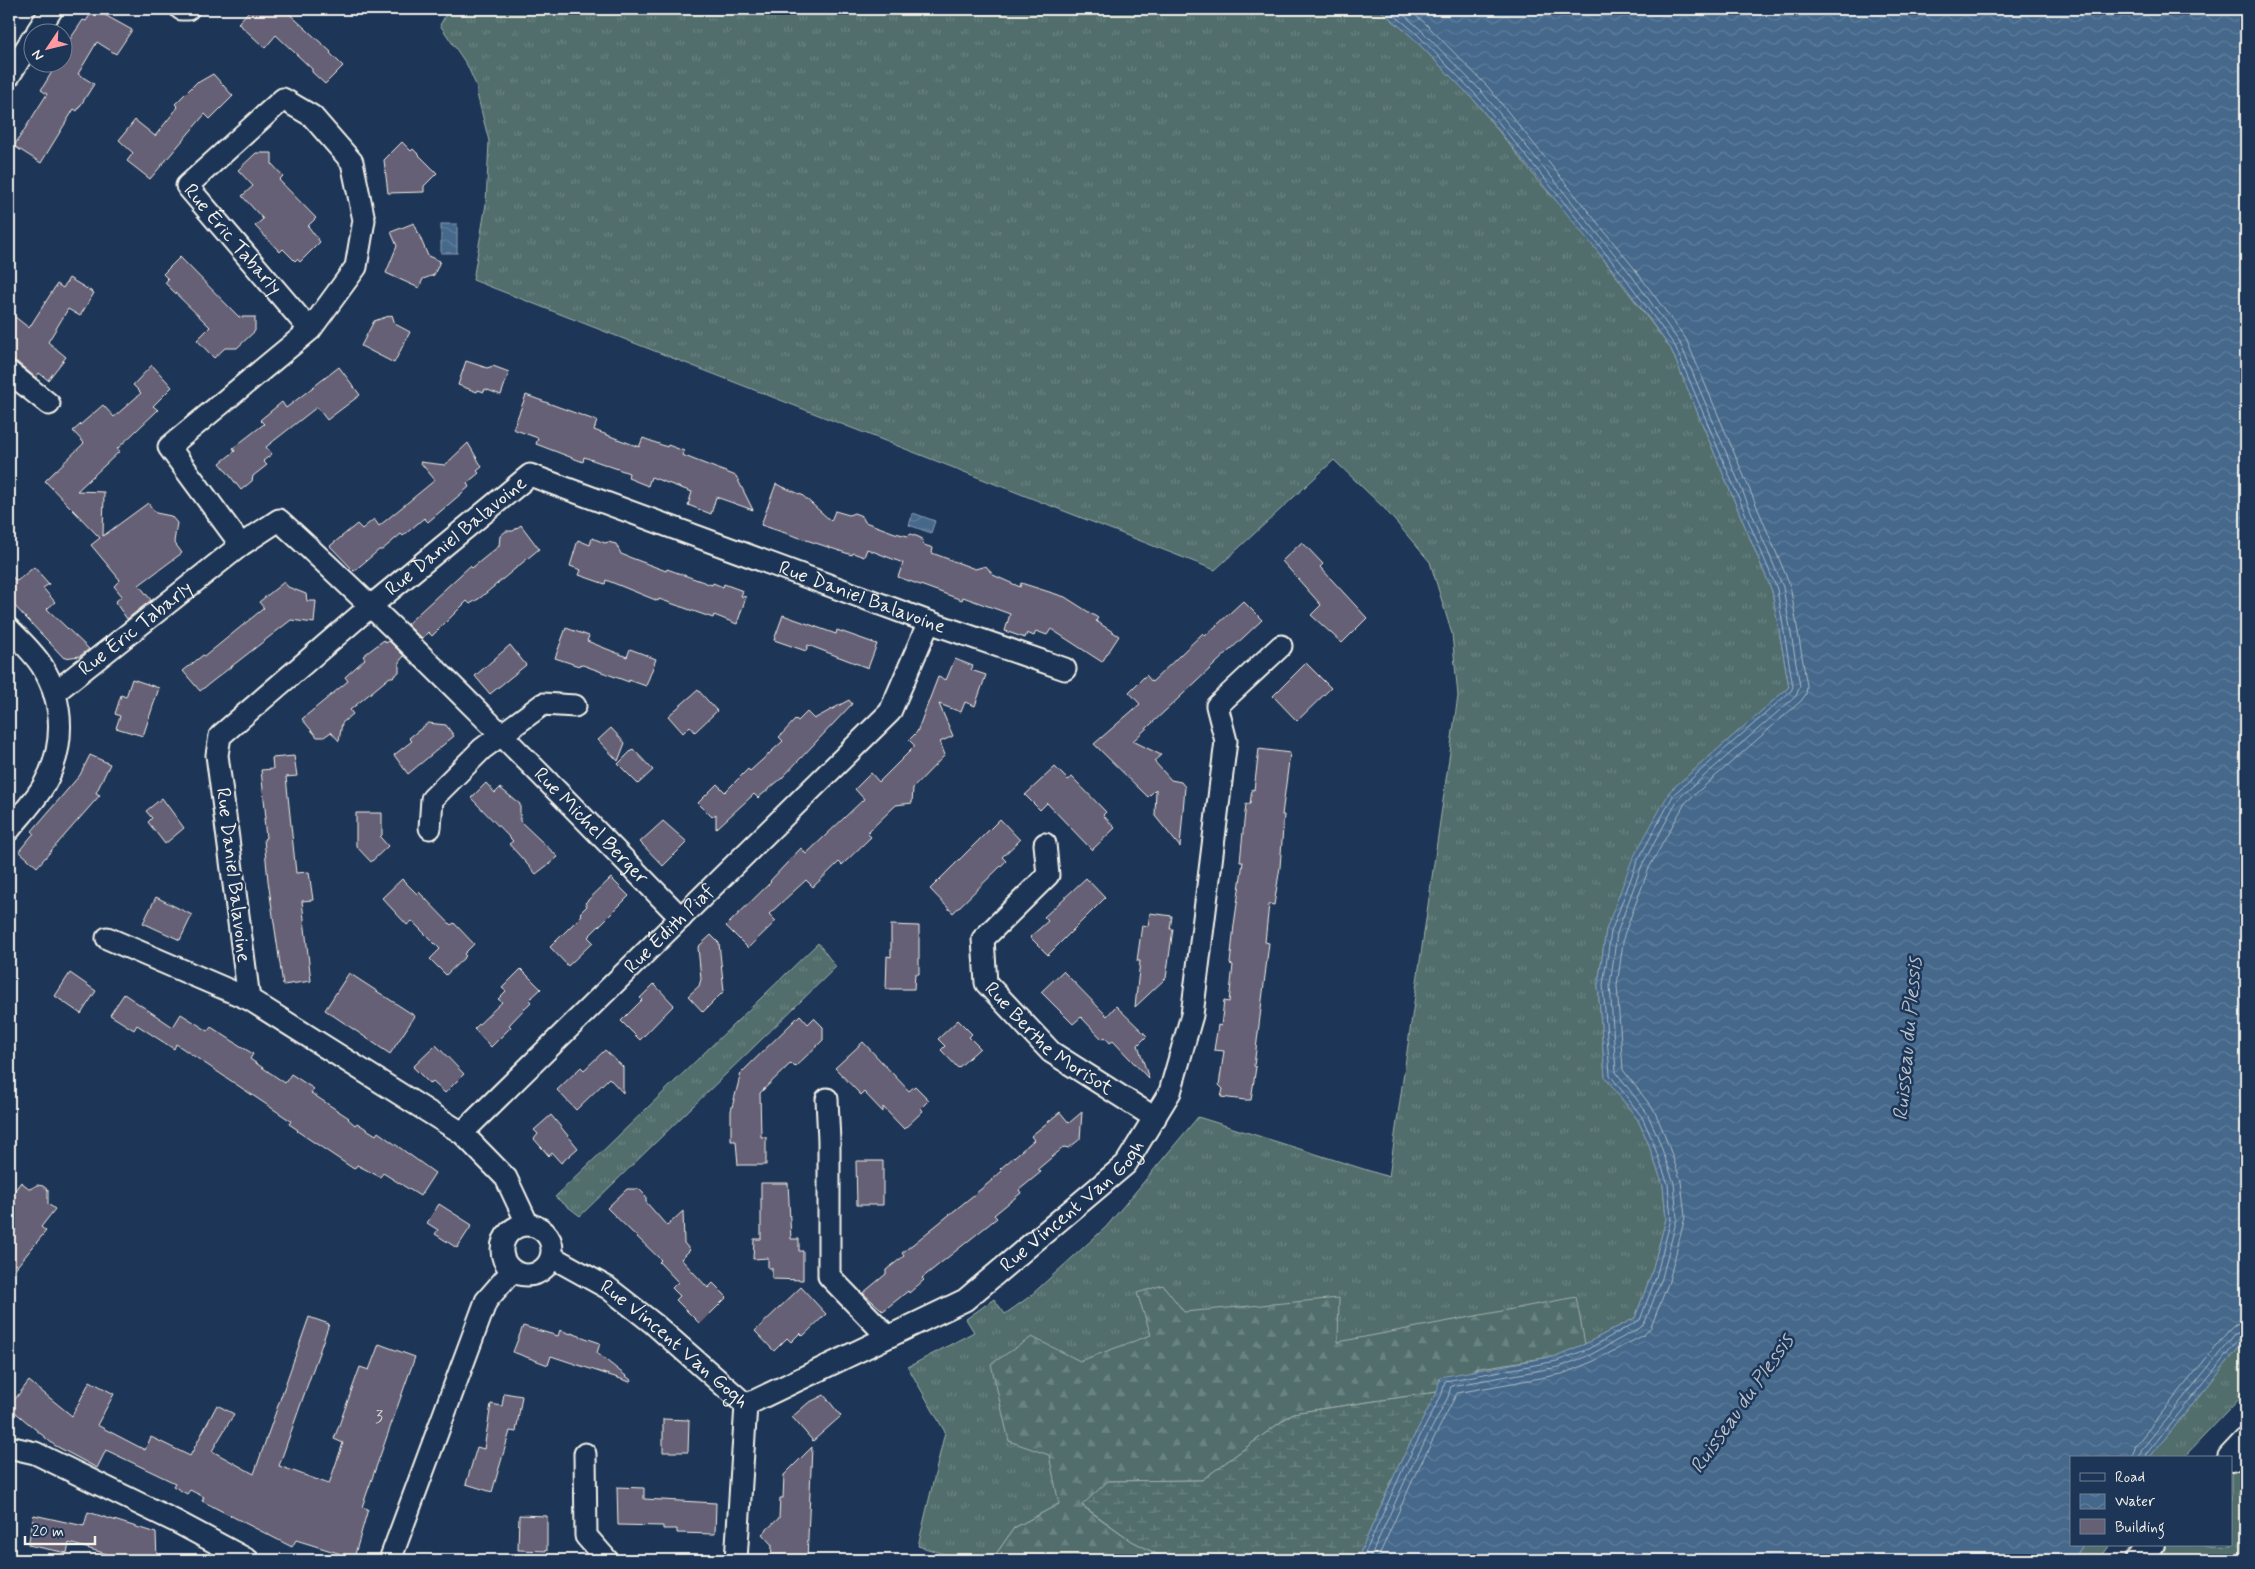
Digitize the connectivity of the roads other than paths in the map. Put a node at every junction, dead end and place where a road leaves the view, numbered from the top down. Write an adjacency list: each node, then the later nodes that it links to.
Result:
1 (52, 9): 4 (street)
2 (181, 9): 3 (street)
3 (188, 9)
4 (44, 22)
5 (22, 46): 6 (street)
6 (9, 76)
7 (310, 330): 7 (street, Rue Éric Tabarly); 11 (street, Rue Éric Tabarly)
8 (9, 372): 9 (street)
9 (49, 404)
10 (279, 520): 11 (street, Rue Éric Tabarly); 12 (street, Rue Michel Berger)
11 (241, 545): 17 (street, Rue Éric Tabarly)
12 (372, 605): 13 (street, Rue Daniel Balavoine); 19 (street, Rue Michel Berger); 25 (street, Rue Daniel Balavoine)
13 (928, 622): 16 (street, Rue Daniel Balavoine); 23 (street, Rue Édith Piaf)
14 (9, 629): 17 (street)
15 (1282, 646): 27 (street, Rue Vincent Van Gogh)
16 (1065, 669)
17 (54, 694): 21 (street)
18 (576, 706): 19 (street)
19 (503, 734): 20 (street); 23 (street, Rue Michel Berger)
20 (430, 828)
21 (9, 830)
22 (1045, 844): 27 (street, Rue Berthe Morisot)
23 (681, 918): 28 (street, Rue Édith Piaf)
24 (107, 938): 25 (street, Rue Daniel Balavoine)
25 (249, 1000): 28 (street, Rue Daniel Balavoine)
26 (827, 1099): 32 (street)
27 (1155, 1118): 32 (street, Rue Vincent Van Gogh)
28 (462, 1133): 29 (street)
29 (528, 1225): 30 (street); 31 (street)
30 (552, 1257): 31 (street); 33 (street, Rue Vincent Van Gogh)
31 (512, 1270): 40 (street)
32 (887, 1336): 33 (street, Rue Vincent Van Gogh)
33 (746, 1405): 42 (street)
34 (2246, 1442): 37 (street)
35 (9, 1447): 39 (street)
36 (585, 1454): 41 (street)
37 (2232, 1457)
38 (2150, 1546): 43 (street)
39 (248, 1560)
40 (390, 1560)
41 (607, 1560)
42 (736, 1560)
43 (2139, 1560)

